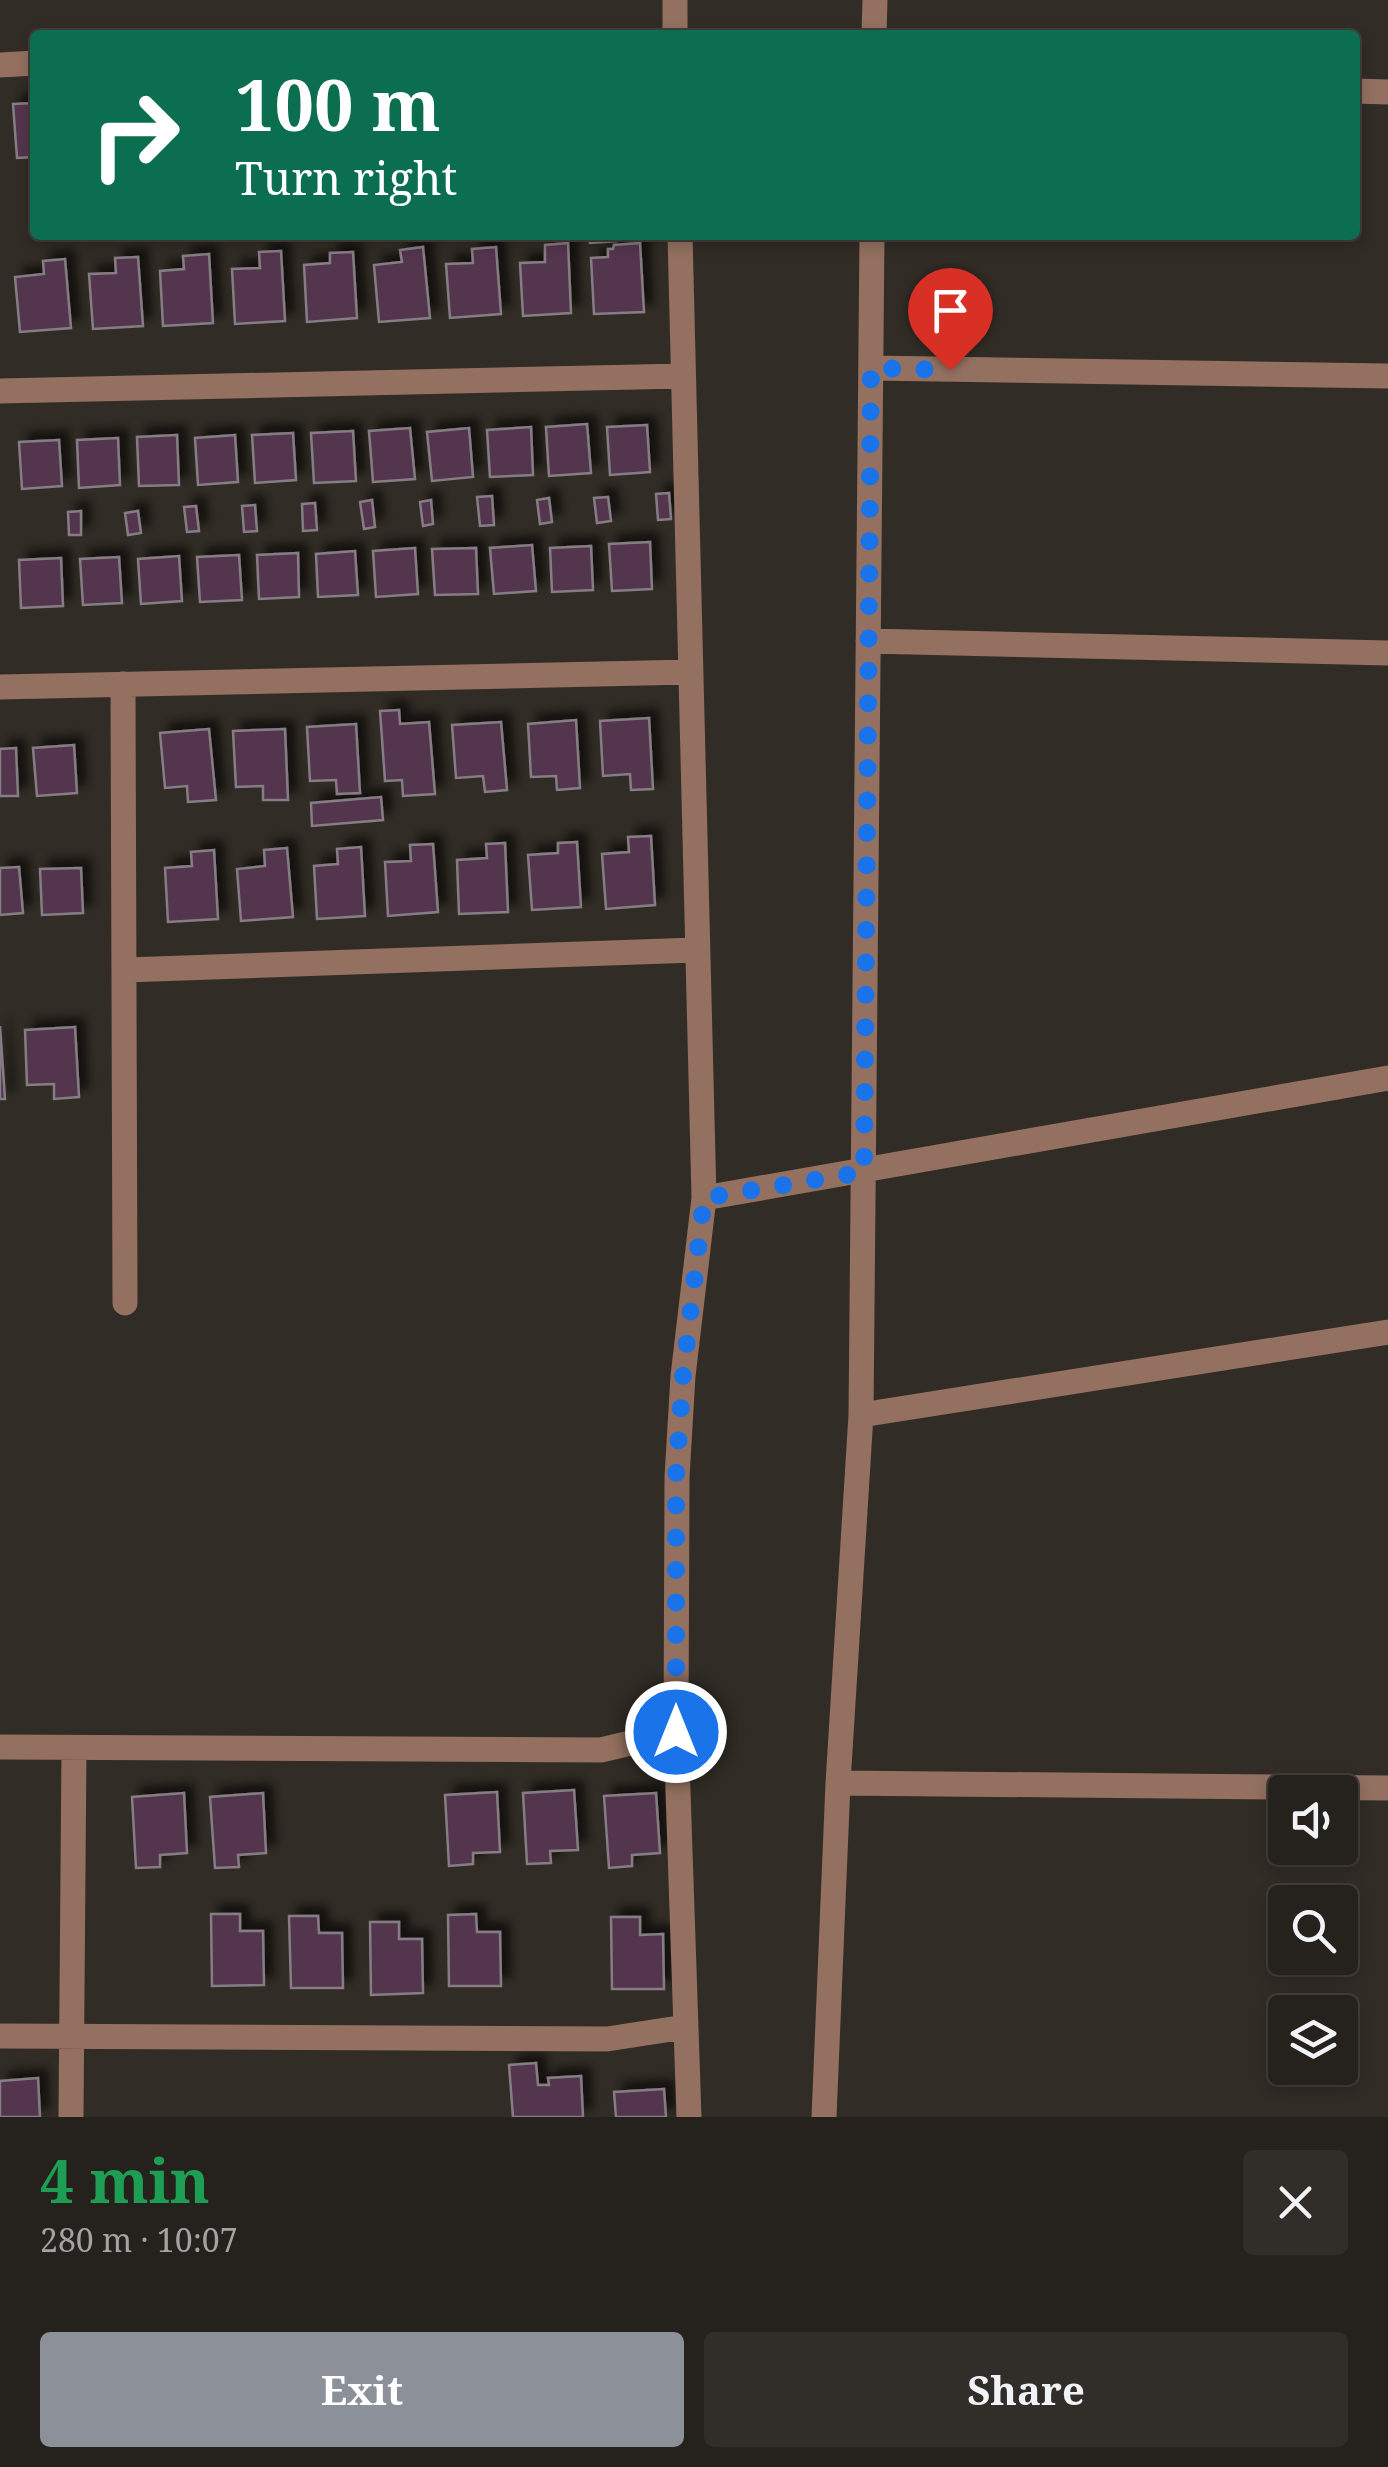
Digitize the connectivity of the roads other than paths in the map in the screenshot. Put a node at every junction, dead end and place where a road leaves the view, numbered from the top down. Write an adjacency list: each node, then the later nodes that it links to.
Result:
1 (675, 0): 3 (street)
2 (874, 0): 4 (street)
3 (675, 30)
4 (874, 30)
5 (0, 64): 6 (street)
6 (30, 64)
7 (1360, 91): 8 (street)
8 (1388, 92)
9 (680, 240): 12 (street)
10 (872, 240): 11 (street)
11 (871, 368): 13 (street); 15 (street)
12 (683, 376): 14 (street); 17 (street)
13 (1388, 376)
14 (0, 391)
15 (868, 641): 16 (street); 23 (street)
16 (1388, 653)
17 (690, 672): 18 (street); 20 (street)
18 (123, 684): 19 (street); 21 (street)
19 (0, 687)
20 (696, 950): 21 (street); 24 (street)
21 (125, 970): 25 (street)
22 (1388, 1078): 23 (street)
23 (864, 1172): 24 (street); 27 (street)
24 (704, 1198): 28 (street)
25 (126, 1303)
26 (1388, 1332): 27 (street)
27 (861, 1415): 31 (street)
28 (676, 1732): 30 (street); 33 (street)
29 (0, 1748): 30 (street)
30 (74, 1748): 35 (street)
31 (838, 1782): 32 (street); 38 (street)
32 (1388, 1788)
33 (686, 2027): 35 (street); 37 (street)
34 (0, 2036): 35 (street)
35 (72, 2036): 36 (street)
36 (71, 2117)
37 (689, 2117)
38 (824, 2117)

